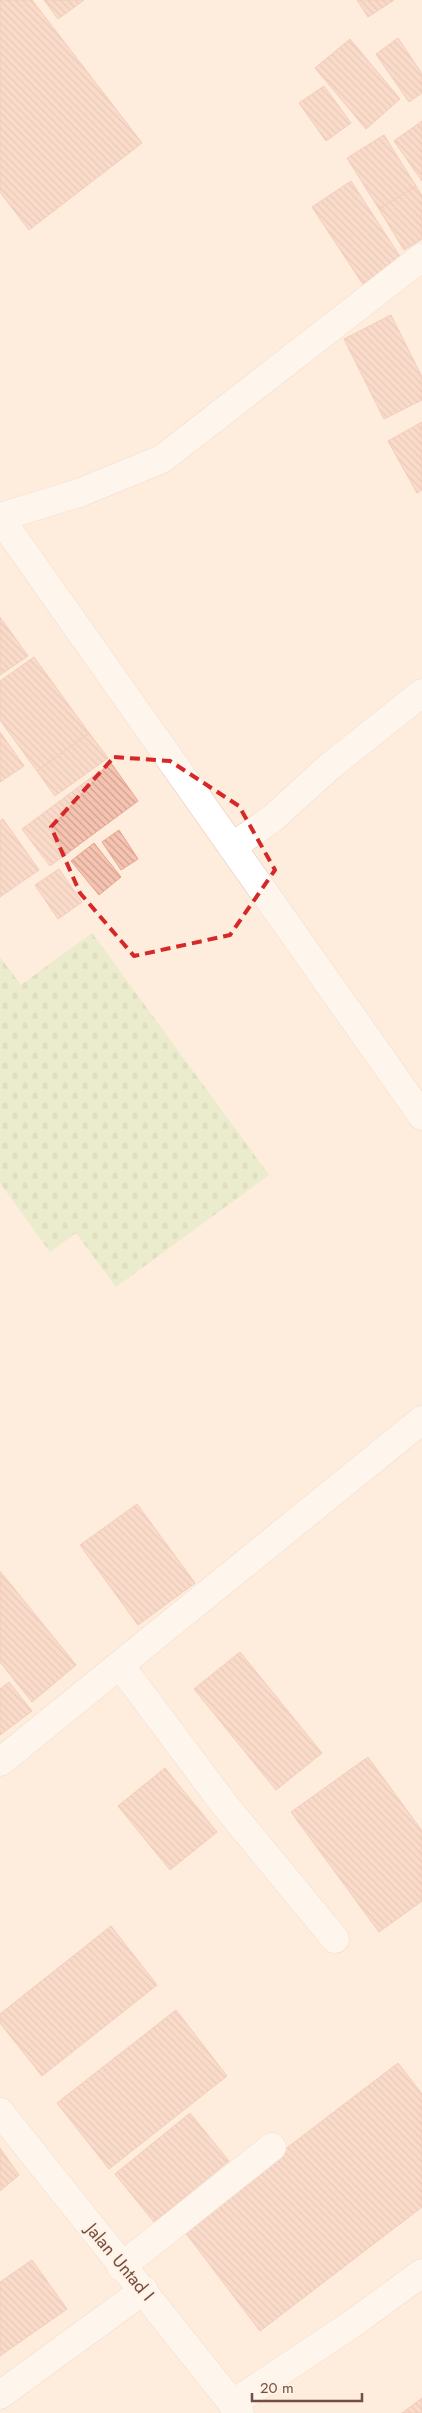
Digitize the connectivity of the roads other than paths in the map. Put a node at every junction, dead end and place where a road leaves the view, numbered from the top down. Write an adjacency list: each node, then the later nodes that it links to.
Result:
1 (422, 257): 2 (street)
2 (0, 517): 4 (street)
3 (422, 693): 4 (street)
4 (232, 847): 5 (street)
5 (422, 1116)
6 (422, 1420): 7 (street)
7 (120, 1664): 8 (street); 9 (street)
8 (0, 1762)
9 (335, 1939)
10 (0, 2112): 12 (street, Jalan Untad I)
11 (272, 2147): 12 (street)
12 (121, 2267): 14 (street, Jalan Untad I)
13 (422, 2273): 16 (street)
14 (144, 2290): 15 (street); 16 (street, Jalan Untad I)
15 (0, 2395)
16 (236, 2408)

